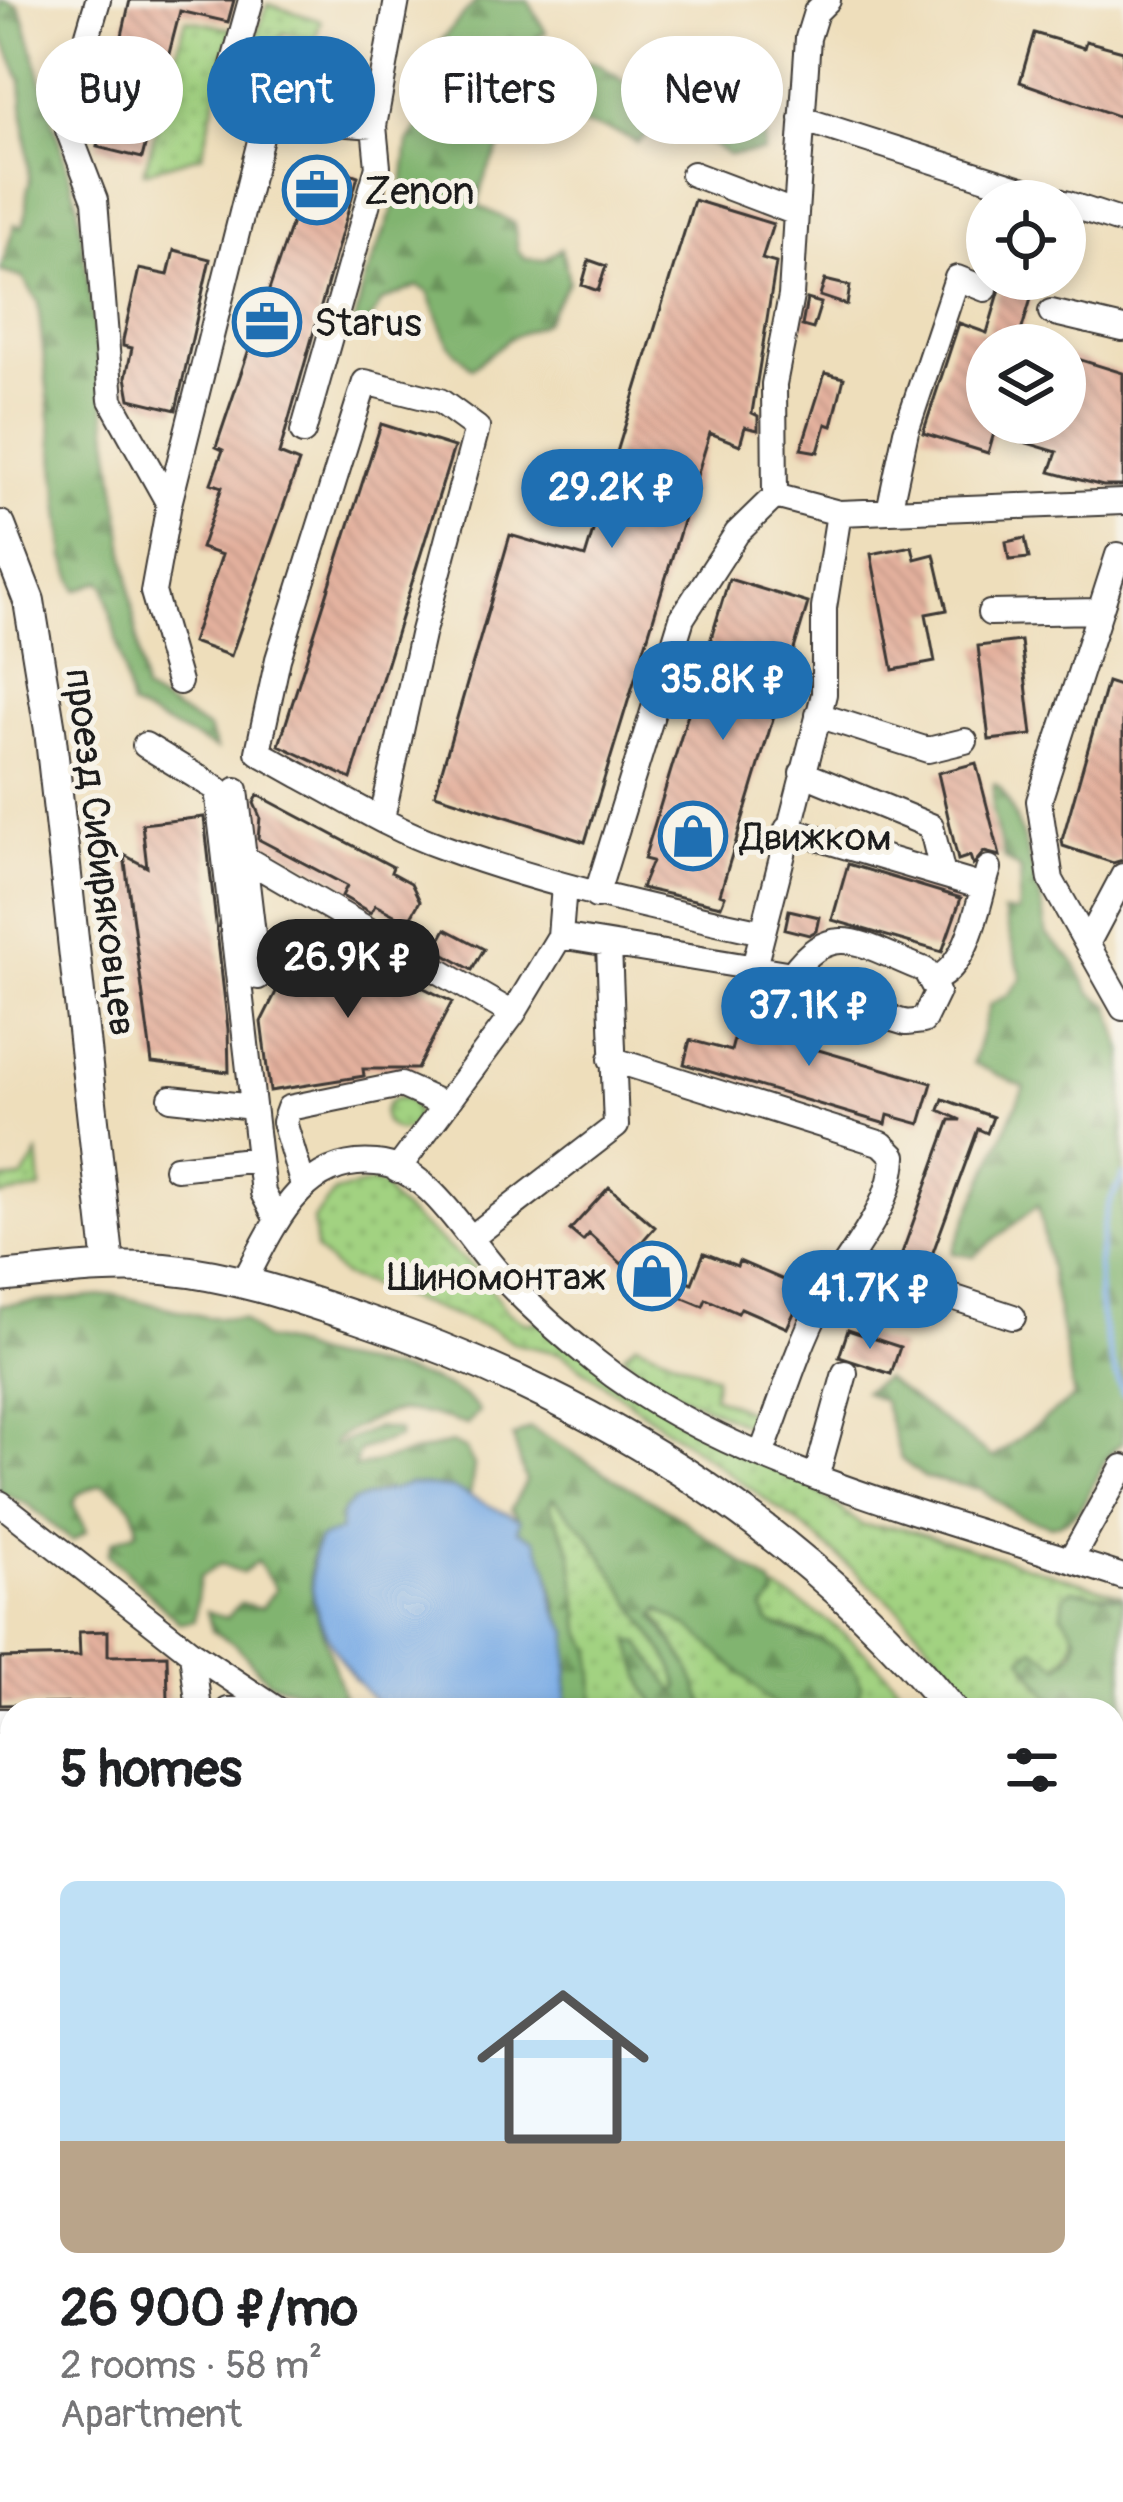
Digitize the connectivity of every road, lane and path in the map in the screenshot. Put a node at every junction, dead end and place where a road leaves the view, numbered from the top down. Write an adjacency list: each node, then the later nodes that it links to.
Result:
1 (98, 0): 21 (street)
2 (250, 0): 5 (street)
3 (397, 0): 7 (street)
4 (829, 0): 6 (street)
5 (240, 36)
6 (802, 118): 11 (street); 13 (street)
7 (375, 121)
8 (375, 136): 18 (street)
9 (259, 144): 21 (street)
10 (693, 174): 13 (street)
11 (994, 180)
12 (1086, 210): 14 (street)
13 (796, 213): 19 (street)
14 (1123, 222)
15 (966, 282): 22 (street)
16 (1051, 312): 17 (street)
17 (1123, 329)
18 (303, 432)
19 (776, 496): 23 (street); 40 (street)
20 (1123, 502): 22 (street)
21 (169, 504): 28 (street)
22 (889, 511): 23 (street)
23 (839, 513): 29 (street)
24 (0, 526): 62 (main road, проезд Сибиряковцев)
25 (1118, 555): 26 (street)
26 (1100, 611): 27 (street); 43 (street)
27 (990, 614)
28 (178, 682)
29 (818, 715): 30 (street); 32 (street)
30 (965, 740)
31 (145, 745): 54 (street)
32 (802, 773): 35 (street); 37 (street)
33 (236, 790): 36 (street)
34 (382, 818): 34 (street); 39 (street)
35 (787, 829): 37 (street); 41 (street)
36 (246, 859): 47 (street); 50 (street)
37 (943, 875): 48 (street)
38 (1123, 876): 43 (street)
39 (564, 886): 40 (street); 42 (street)
40 (596, 896): 41 (street)
41 (763, 932): 45 (street)
42 (560, 936): 44 (street); 50 (street)
43 (1087, 944): 49 (street)
44 (609, 946): 45 (street); 51 (street)
45 (753, 971): 46 (street)
46 (792, 974): 48 (street); 48 (street)
47 (258, 977)
48 (935, 979)
49 (1123, 1008)
50 (513, 1014): 53 (street)
51 (610, 1058): 60 (street); 61 (street)
52 (171, 1098): 54 (street)
53 (443, 1104): 57 (street); 58 (street)
54 (253, 1107): 55 (street)
55 (259, 1159): 56 (street); 59 (street)
56 (176, 1168)
57 (397, 1170): 58 (street); 60 (street)
58 (303, 1185): 59 (street)
59 (277, 1220): 64 (street)
60 (471, 1238): 67 (street)
61 (848, 1263): 65 (street); 67 (street)
62 (109, 1266): 63 (main road); 64 (main road)
63 (0, 1277)
64 (245, 1280): 76 (main road)
65 (1013, 1317)
66 (845, 1373): 69 (street)
67 (762, 1453): 69 (street)
68 (1123, 1467): 71 (street)
69 (817, 1474): 71 (street)
70 (0, 1503): 73 (street)
71 (1071, 1559): 72 (street)
72 (1123, 1577)
73 (192, 1653): 74 (street); 75 (street)
74 (198, 1698)
75 (260, 1698)
76 (941, 1698)

